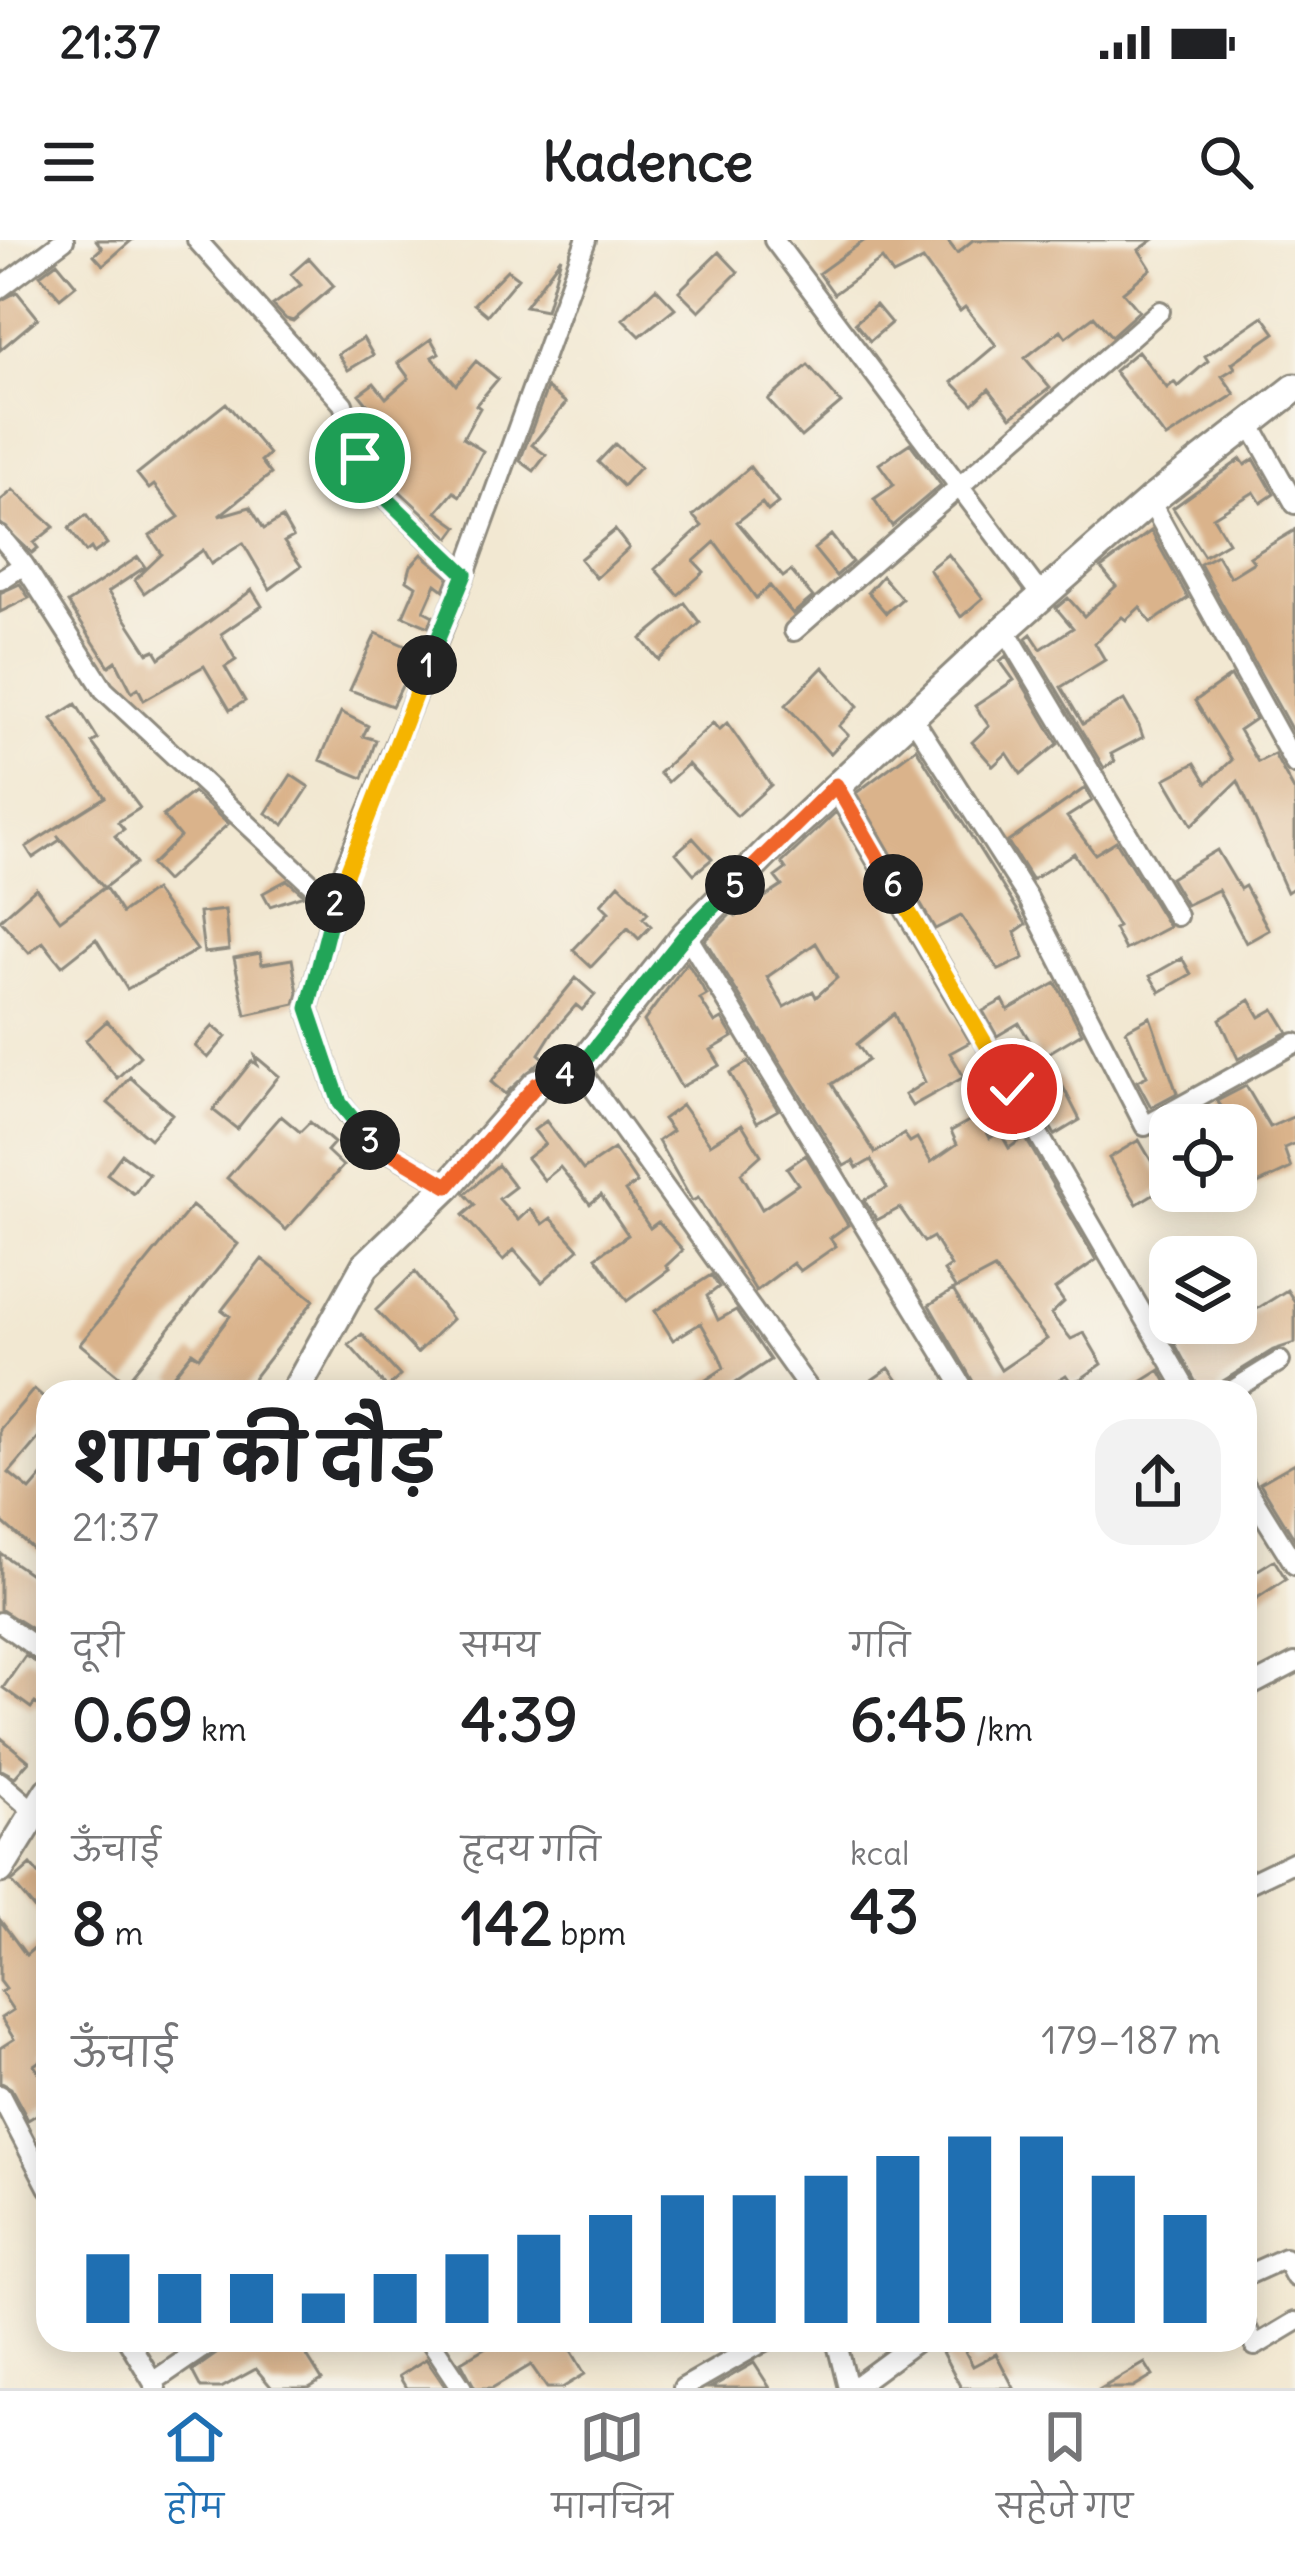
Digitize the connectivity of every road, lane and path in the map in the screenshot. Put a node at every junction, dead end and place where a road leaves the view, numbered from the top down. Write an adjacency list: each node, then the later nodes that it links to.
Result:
1 (64, 240): 5 (street)
2 (196, 240): 14 (street)
3 (586, 240): 14 (street)
4 (774, 240): 9 (street)
5 (0, 288)
6 (1160, 311): 9 (street)
7 (1295, 388): 8 (street)
8 (1248, 420): 10 (street); 11 (street)
9 (962, 484): 16 (street); 18 (street)
10 (1150, 501): 16 (street); 20 (street)
11 (1295, 504)
12 (0, 536): 13 (street)
13 (24, 565): 15 (street); 22 (street)
14 (465, 574): 22 (street)
15 (0, 580)
16 (1043, 598): 17 (street)
17 (1005, 628): 19 (street); 23 (street)
18 (794, 631)
19 (913, 718): 21 (street); 25 (street)
20 (1295, 764)
21 (836, 785): 24 (street); 32 (street)
22 (334, 905): 27 (street)
23 (1177, 916)
24 (686, 934): 26 (street); 31 (street)
25 (1295, 1043)
26 (579, 1068): 27 (street); 30 (street)
27 (448, 1186): 29 (street)
28 (1280, 1361): 33 (street)
29 (302, 1380)
30 (804, 1380)
31 (960, 1380)
32 (1181, 1380)
33 (1249, 1380)
34 (1257, 1504): 35 (street)
35 (1295, 1565)
36 (0, 1622): 37 (street)
37 (36, 1648)
38 (1295, 1663): 39 (street)
39 (1257, 1683)
40 (0, 1782): 41 (street)
41 (36, 1799)
42 (36, 1812): 44 (street)
43 (1295, 1862): 45 (street)
44 (0, 1869)
45 (1257, 1880)
46 (0, 2095): 47 (street)
47 (36, 2164)
48 (1257, 2271): 49 (street)
49 (1295, 2277)
50 (1295, 2322): 51 (street)
51 (1257, 2345)
52 (135, 2352): 58 (street)
53 (198, 2352): 58 (street)
54 (438, 2352): 59 (street)
55 (745, 2352): 60 (street)
56 (840, 2352): 61 (street)
57 (901, 2352): 61 (street)
58 (155, 2384)
59 (462, 2388)
60 (683, 2388)
61 (851, 2388)

